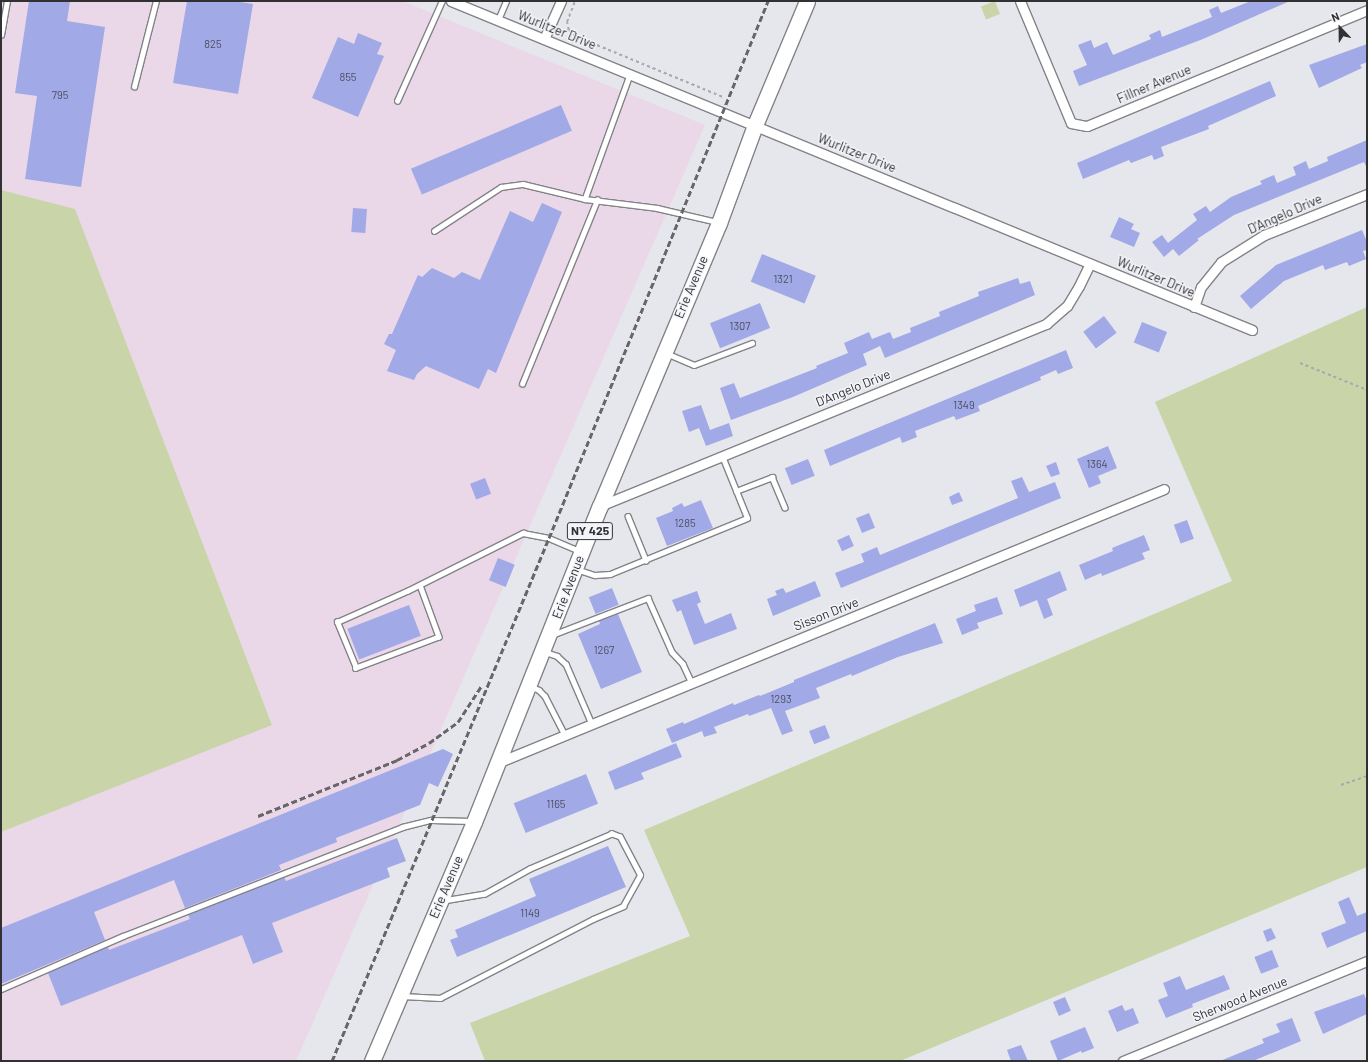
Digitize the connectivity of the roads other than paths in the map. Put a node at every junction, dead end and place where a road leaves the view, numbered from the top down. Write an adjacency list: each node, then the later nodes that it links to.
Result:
1 (7, 1): 11 (lane)
2 (156, 1): 14 (lane)
3 (442, 1): 15 (lane)
4 (451, 1): 10 (street, Wurlitzer Drive)
5 (506, 1): 10 (lane)
6 (561, 1): 12 (street)
7 (807, 1): 16 (main road, Erie Avenue / NY 425)
8 (1020, 1): 9 (street, Fillner Avenue)
9 (1367, 10)
10 (498, 20): 12 (street, Wurlitzer Drive)
11 (1, 35)
12 (544, 39): 13 (street, Wurlitzer Drive)
13 (630, 74): 16 (street, Wurlitzer Drive); 18 (lane)
14 (134, 87)
15 (397, 101)
16 (754, 125): 20 (main road, Erie Avenue / NY 425); 22 (street, Wurlitzer Drive)
17 (1367, 194): 23 (street, D'Angelo Drive)
18 (585, 199): 19 (lane); 21 (lane)
19 (597, 200): 20 (lane); 27 (lane)
20 (719, 222): 26 (main road, Erie Avenue / NY 425)
21 (434, 231)
22 (1090, 263): 23 (street, Wurlitzer Drive); 28 (street, D'Angelo Drive)
23 (1194, 306): 24 (street, Wurlitzer Drive)
24 (1252, 330)
25 (752, 343): 26 (lane)
26 (664, 352): 31 (main road, Erie Avenue / NY 425)
27 (522, 384)
28 (722, 456): 30 (lane); 31 (street, D'Angelo Drive)
29 (1164, 489): 40 (street, Sisson Drive)
30 (736, 491): 32 (lane); 35 (lane)
31 (600, 506): 34 (main road, Erie Avenue / NY 425)
32 (785, 507)
33 (628, 516): 35 (lane)
34 (581, 552): 36 (main road, Erie Avenue / NY 425); 37 (lane)
35 (646, 560): 36 (lane)
36 (575, 569): 38 (main road, Erie Avenue / NY 425)
37 (420, 585): 37 (lane)
38 (548, 636): 39 (main road, Erie Avenue / NY 425); 40 (lane)
39 (542, 651): 41 (main road, Erie Avenue / NY 425); 42 (lane)
40 (692, 683): 42 (street, Sisson Drive)
41 (528, 685): 43 (lane); 44 (main road, Erie Avenue / NY 425)
42 (592, 724): 43 (street, Sisson Drive)
43 (565, 735): 44 (street, Sisson Drive)
44 (497, 762): 45 (main road, Erie Avenue / NY 425)
45 (474, 822): 46 (main road, Erie Avenue / NY 425); 48 (lane)
46 (440, 902): 49 (main road, Erie Avenue / NY 425); 49 (lane)
47 (1367, 961): 51 (street, Sherwood Avenue)
48 (1, 988)
49 (400, 996): 50 (main road, Erie Avenue / NY 425)
50 (372, 1061)
51 (1123, 1061)

